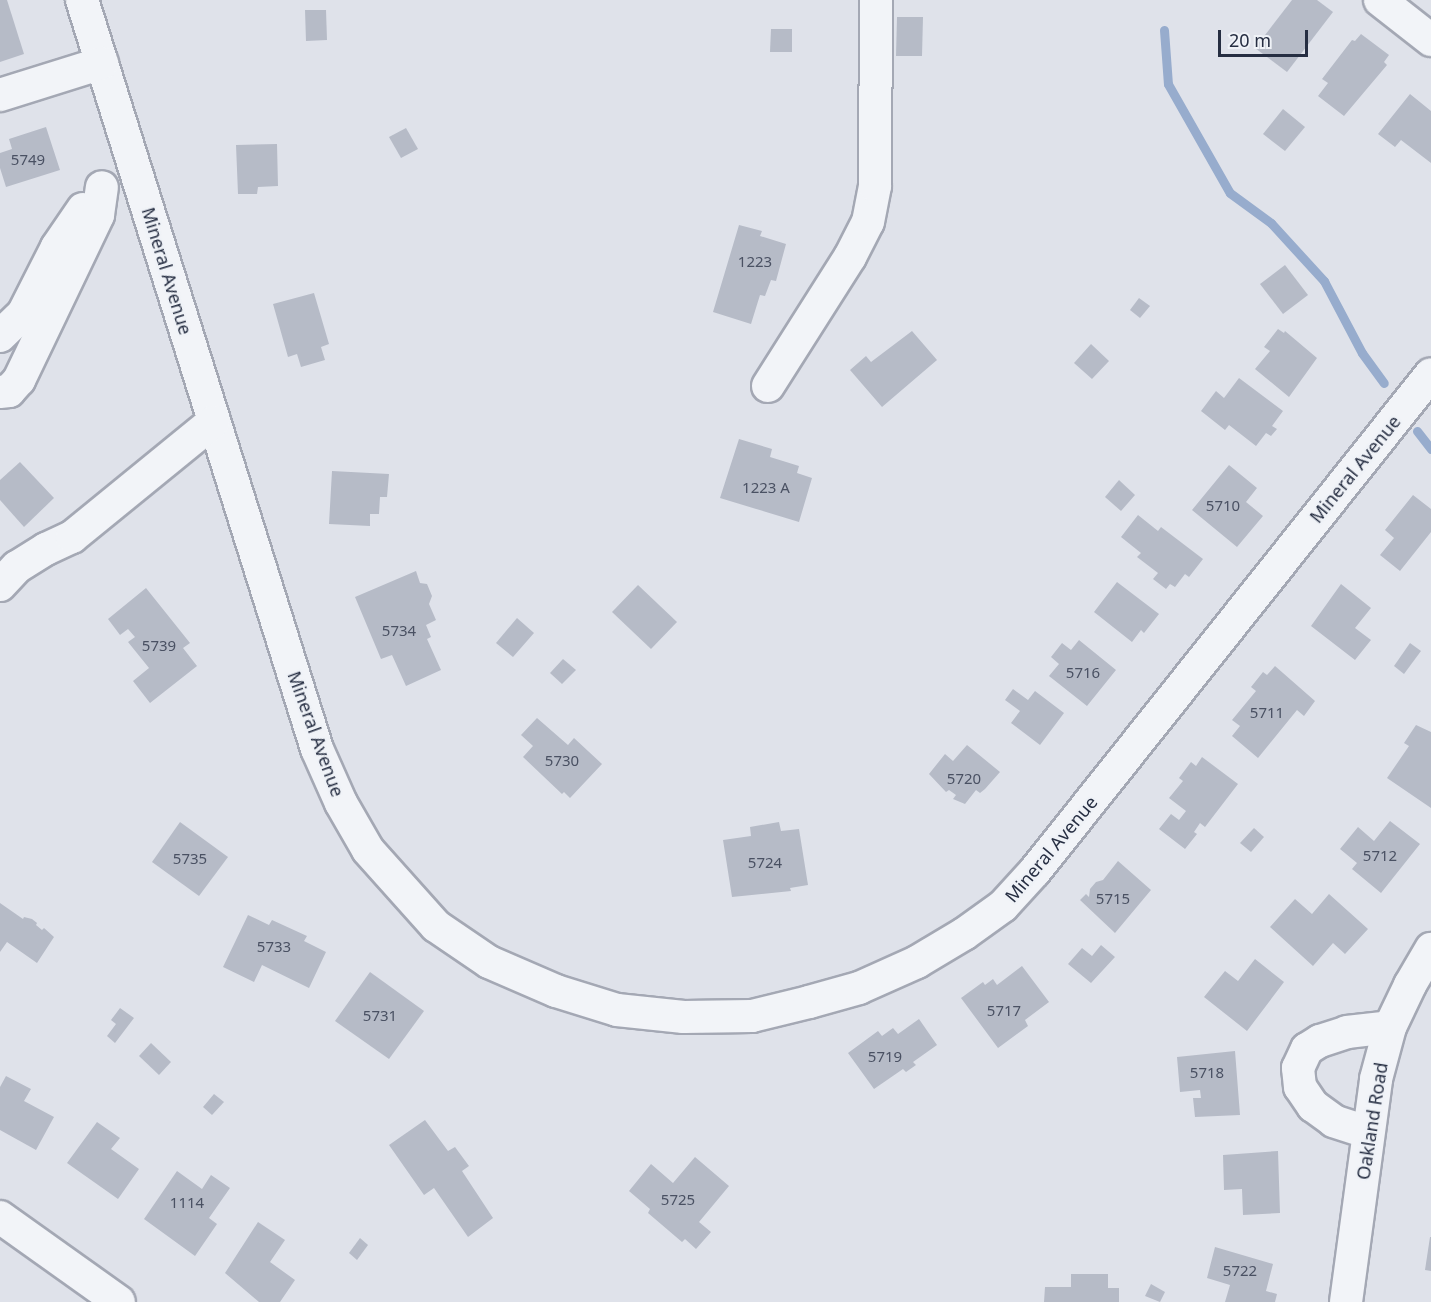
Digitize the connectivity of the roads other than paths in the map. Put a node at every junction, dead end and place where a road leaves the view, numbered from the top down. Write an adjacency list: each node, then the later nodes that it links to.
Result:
1 (82, 0): 5 (street, Mineral Avenue)
2 (876, 0): 11 (street)
3 (1380, 0): 4 (street)
4 (1431, 40)
5 (102, 63): 6 (street); 7 (street, Mineral Avenue)
6 (0, 95)
7 (131, 154): 8 (street); 13 (street, Mineral Avenue)
8 (102, 187): 9 (street); 12 (street)
9 (0, 336)
10 (1431, 374): 13 (street, Mineral Avenue)
11 (768, 386)
12 (0, 392)
13 (214, 421): 14 (street)
14 (0, 585)
15 (1431, 949): 16 (street, Oakland Road)
16 (1390, 1027): 17 (street, Oakland Road); 17 (street)
17 (1367, 1132): 20 (street, Oakland Road)
18 (0, 1217): 19 (street)
19 (120, 1302)
20 (1346, 1302)

